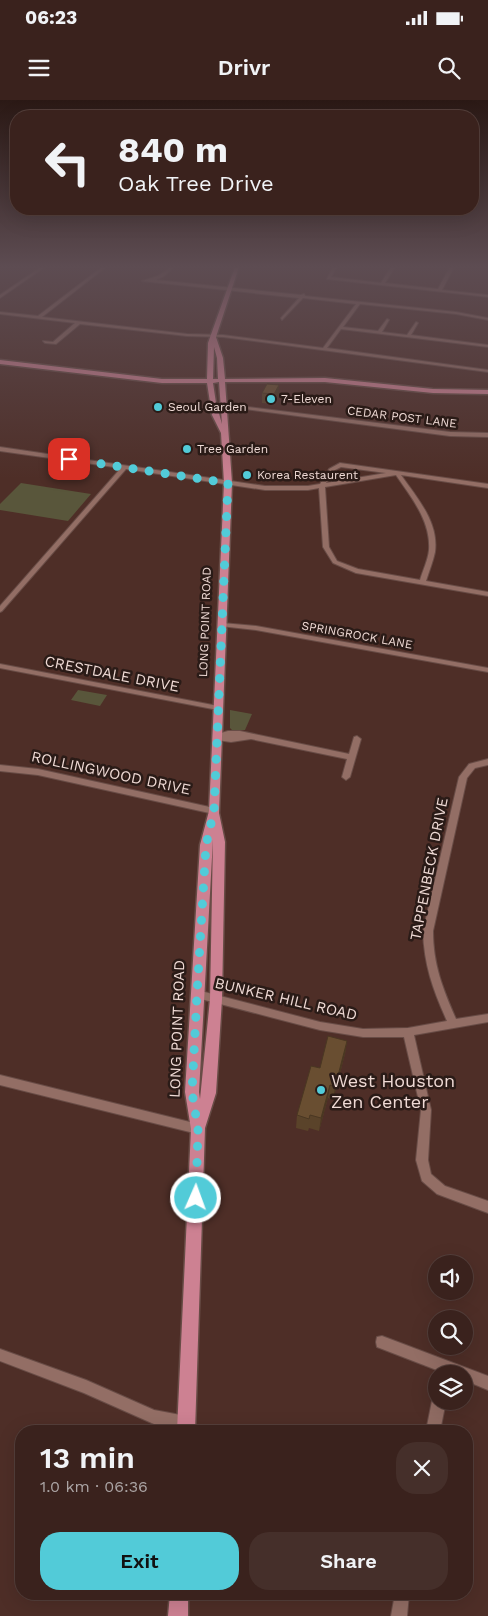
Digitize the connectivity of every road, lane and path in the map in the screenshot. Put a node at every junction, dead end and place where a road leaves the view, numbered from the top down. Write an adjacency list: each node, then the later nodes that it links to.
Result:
1 (213, 337): 15 (main road, LONG POINT ROAD); 16 (main road, LONG POINT ROAD)
2 (61, 338): 7 (street)
3 (220, 338): 10 (street)
4 (333, 338): 10 (street)
5 (422, 338): 9 (street)
6 (45, 342): 7 (street)
7 (54, 344): 8 (street)
8 (63, 345)
9 (488, 346)
10 (324, 349): 14 (street)
11 (0, 362): 12 (main road)
12 (11, 366): 13 (main road); 15 (main road)
13 (0, 367)
14 (488, 371)
15 (211, 384): 16 (main road); 20 (main road, LONG POINT ROAD)
16 (223, 384): 18 (main road); 19 (main road, LONG POINT ROAD)
17 (488, 392): 18 (main road)
18 (483, 395)
19 (224, 405): 20 (main road, LONG POINT ROAD); 21 (street, CEDAR POST LANE)
20 (224, 433): 25 (main road, LONG POINT ROAD)
21 (488, 435)
22 (0, 449): 23 (street)
23 (124, 468): 25 (street); 30 (street)
24 (397, 473): 26 (street); 26 (street); 27 (street); 28 (street)
25 (228, 483): 26 (street); 31 (main road, LONG POINT ROAD)
26 (322, 485): 28 (street)
27 (488, 486)
28 (422, 582): 29 (street)
29 (488, 594)
30 (0, 610)
31 (222, 625): 33 (street, SPRINGROCK LANE); 34 (main road, LONG POINT ROAD)
32 (0, 666): 34 (street, CRESTDALE DRIVE)
33 (488, 670)
34 (218, 708): 35 (main road, LONG POINT ROAD)
35 (217, 737): 37 (street); 41 (main road, LONG POINT ROAD)
36 (358, 739): 37 (street)
37 (350, 757): 40 (street)
38 (488, 762): 45 (street, TAPPENBECK DRIVE)
39 (0, 768): 41 (street, ROLLINGWOOD DRIVE)
40 (346, 777)
41 (214, 811): 42 (main road, LONG POINT ROAD); 43 (main road, LONG POINT ROAD)
42 (197, 994): 43 (street, BUNKER HILL ROAD); 48 (main road, LONG POINT ROAD)
43 (216, 999): 46 (street, BUNKER HILL ROAD); 48 (main road, LONG POINT ROAD)
44 (488, 1018): 45 (street, BUNKER HILL ROAD)
45 (453, 1023): 46 (street, BUNKER HILL ROAD)
46 (408, 1032): 49 (street)
47 (0, 1080): 48 (street)
48 (198, 1129): 57 (main road, LONG POINT ROAD)
49 (488, 1206)
50 (382, 1342): 52 (street)
51 (0, 1355): 56 (street)
52 (434, 1365)
53 (473, 1378): 54 (street)
54 (488, 1383)
55 (437, 1410): 58 (street)
56 (180, 1425)
57 (186, 1425)
58 (434, 1425)
59 (179, 1600): 61 (main road)
60 (401, 1600): 62 (street)
61 (178, 1616)
62 (399, 1616)

